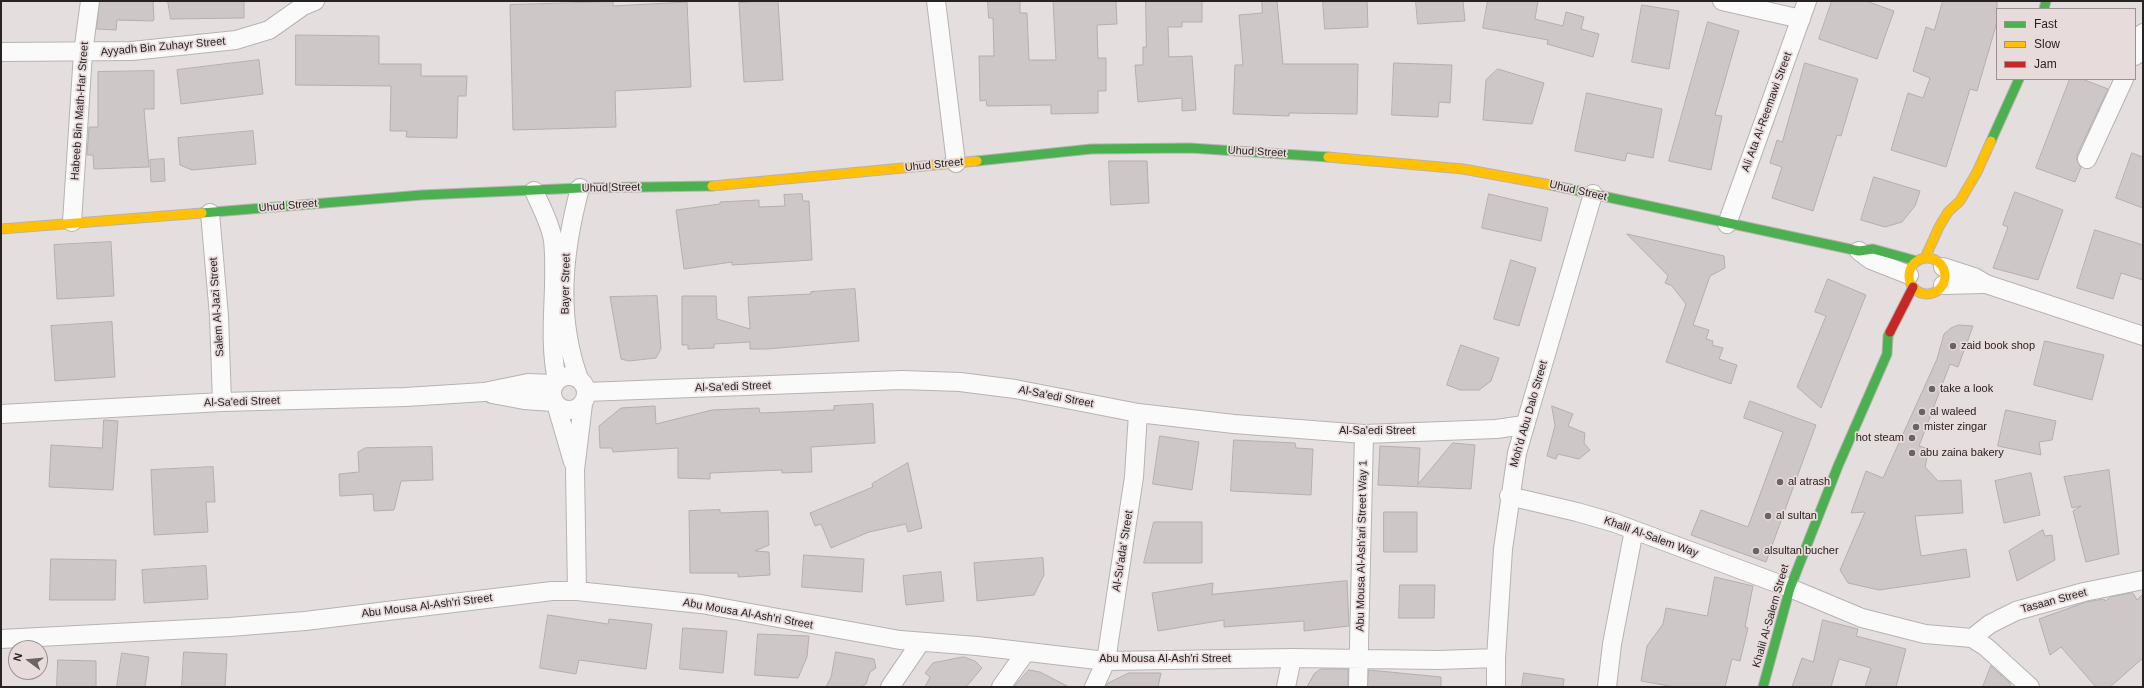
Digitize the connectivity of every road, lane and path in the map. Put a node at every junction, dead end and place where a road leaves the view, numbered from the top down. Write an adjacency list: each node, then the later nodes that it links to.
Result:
1 (90, 1): 9 (street, Habeeb Bin Math-Har Street)
2 (936, 1): 14 (street)
3 (1722, 1): 6 (street)
4 (1807, 1): 6 (street, Ali Ata Al-Reemawi Street)
5 (307, 3): 9 (street, Ayyadh Bin Zuhayr Street)
6 (1800, 19): 22 (street, Ali Ata Al-Reemawi Street)
7 (2143, 33): 10 (street)
8 (1, 52): 9 (street, Ayyadh Bin Zuhayr Street)
9 (83, 53): 21 (street, Habeeb Bin Math-Har Street)
10 (2136, 53)
11 (2019, 80): 18 (street, Khalil Al-Salem Street)
12 (2124, 80): 13 (street)
13 (2087, 159)
14 (956, 163): 15 (street, Uhud Street); 17 (street, Uhud Street)
15 (580, 188): 16 (street, Uhud Street); 36 (street, Bayer Street)
16 (534, 191): 19 (street, Uhud Street); 34 (street, Bayer Street)
17 (1593, 194): 22 (street, Uhud Street); 41 (street, Moh'd Abu Dalo Street)
18 (1960, 201): 20 (street, Khalil Al-Salem Street); 26 (street, Khalil Al-Salem Street)
19 (210, 213): 21 (street, Uhud Street); 37 (street, Salem Al-Jazi Street)
20 (1958, 215)
21 (72, 222): 23 (street, Uhud Street)
22 (1727, 224): 24 (street, Uhud Street)
23 (1, 229)
24 (1859, 251): 26 (street, Uhud Street)
25 (1942, 262): 26 (street); 27 (street); 28 (street)
26 (1916, 270): 29 (street); 33 (street, Khalil Al-Salem Street)
27 (1986, 284): 28 (street); 31 (street)
28 (1943, 285): 29 (street)
29 (1927, 294): 30 (street)
30 (1920, 306)
31 (2142, 332)
32 (1898, 343): 33 (street, Khalil Al-Salem Street)
33 (1886, 354): 47 (street, Khalil Al-Salem Street)
34 (555, 382): 35 (street, Al-Sa'edi Street); 36 (street); 38 (street)
35 (484, 392): 37 (street, Al-Sa'edi Street); 38 (street, Al-Sa'edi Street)
36 (583, 392): 38 (street); 39 (street, Al-Sa'edi Street); 43 (street, Bayer Street)
37 (222, 402): 40 (street, Al-Sa'edi Street)
38 (555, 404): 43 (street, Bayer Street)
39 (1138, 413): 42 (street, Al-Sa'edi Street); 56 (street, Al-Su'ada' Street)
40 (1, 414)
41 (1524, 425): 42 (street, Al-Sa'edi Street); 44 (street, Moh'd Abu Dalo Street)
42 (1364, 434): 54 (street, Abu Mousa Al-Ash'ari Street Way 1)
43 (576, 470): 48 (street, Bayer Street)
44 (1509, 496): 45 (street, Khalil Al-Salem Way); 55 (street, Moh'd Abu Dalo Street)
45 (1634, 530): 47 (street, Khalil Al-Salem Way); 63 (street)
46 (2143, 580): 49 (street, Tasaan Street)
47 (1790, 588): 49 (street, Khalil Al-Salem Way); 64 (street, Khalil Al-Salem Street)
48 (577, 591): 50 (street, Abu Mousa Al-Ash'ri Street); 51 (street, Abu Mousa Al-Ash'ri Street)
49 (1972, 638): 65 (street)
50 (1, 639)
51 (920, 642): 52 (street, Abu Mousa Al-Ash'ri Street); 57 (street)
52 (1025, 653): 56 (street, Abu Mousa Al-Ash'ri Street); 58 (street)
53 (1292, 658): 54 (street, Abu Mousa Al-Ash'ri Street); 56 (street, Abu Mousa Al-Ash'ri Street); 60 (street)
54 (1360, 658): 55 (street, Abu Mousa Al-Ash'ri Street); 61 (street, Abu Mousa Al-Ash'ari Street Way 1)
55 (1496, 658): 62 (street, Moh'd Abu Dalo Street)
56 (1106, 661): 59 (street, Al-Su'ada' Street)
57 (890, 687)
58 (1002, 687)
59 (1094, 687)
60 (1286, 687)
61 (1358, 687)
62 (1496, 687)
63 (1607, 687)
64 (1763, 687)
65 (2030, 687)

